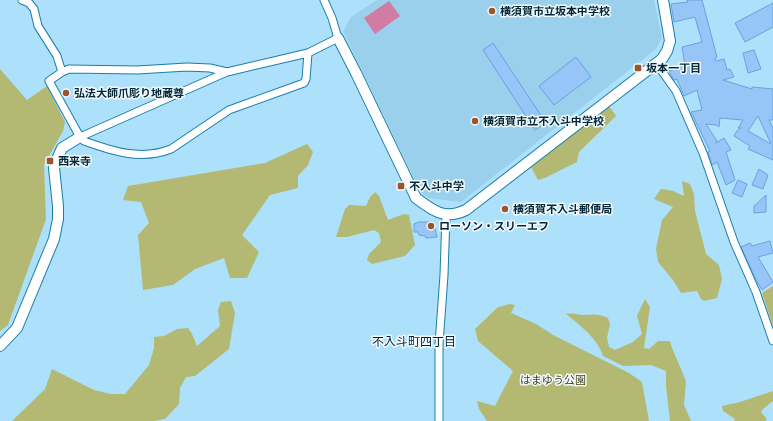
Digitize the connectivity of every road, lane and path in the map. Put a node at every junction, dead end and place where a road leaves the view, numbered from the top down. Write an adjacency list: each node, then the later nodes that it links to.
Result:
1 (22, 0): 7 (street)
2 (324, 0): 4 (street)
3 (663, 0): 6 (street)
4 (338, 38): 5 (street); 10 (street)
5 (308, 53): 8 (street); 9 (street)
6 (656, 63): 10 (street); 11 (street)
7 (62, 72): 8 (street); 9 (street)
8 (227, 72): 9 (street)
9 (80, 137): 12 (street)
10 (446, 215): 13 (street)
11 (773, 341)
12 (0, 346)
13 (440, 421)

